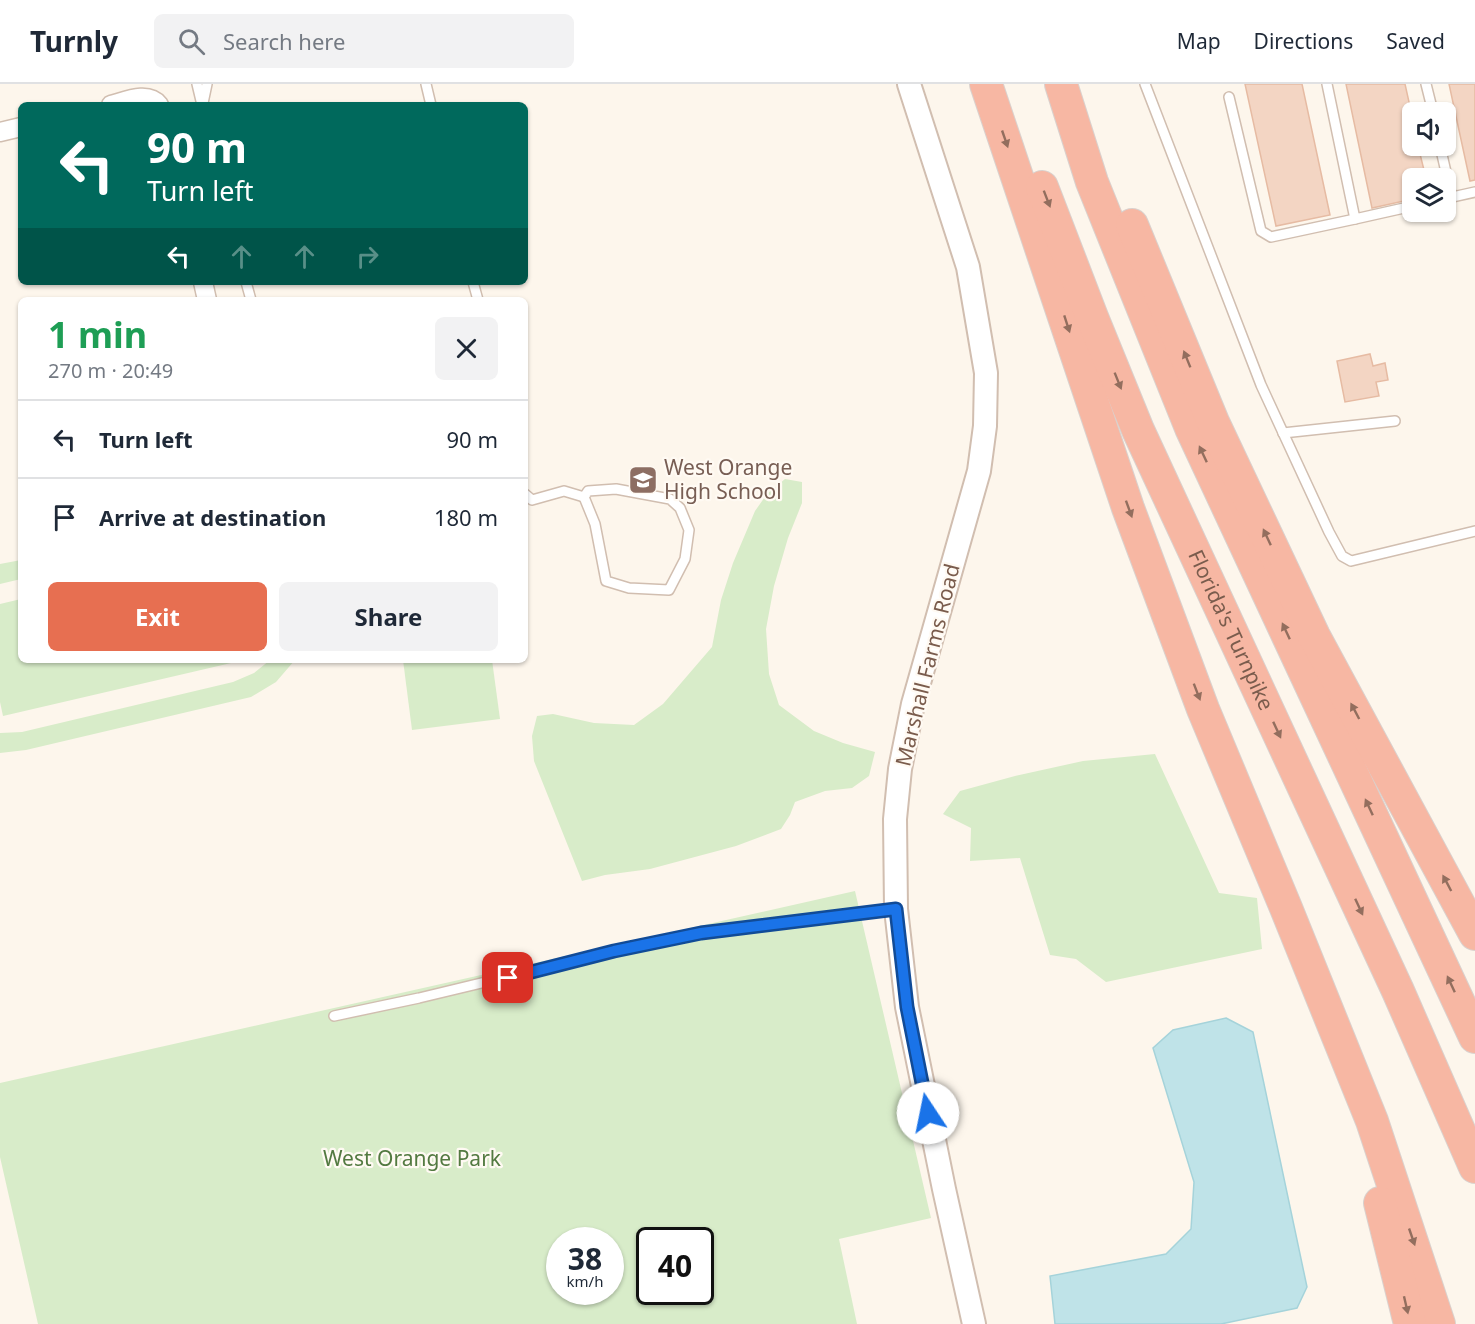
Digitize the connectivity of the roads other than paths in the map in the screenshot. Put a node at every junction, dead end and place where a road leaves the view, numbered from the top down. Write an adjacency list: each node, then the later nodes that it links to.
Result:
1 (197, 84): 15 (lane)
2 (207, 84): 16 (lane)
3 (426, 84): 17 (lane)
4 (909, 84): 31 (street, Marshall Farms Road)
5 (986, 84): 30 (highway, one-way to 30)
6 (1008, 84): 35 (highway, Florida's Turnpike, one-way to 35)
7 (1060, 84): 34 (highway, one-way to 7)
8 (1078, 84): 32 (highway, one-way to 8)
9 (1144, 84): 26 (lane)
10 (1327, 84): 24 (lane)
11 (1426, 84): 18 (lane)
12 (1228, 97): 24 (lane)
13 (124, 102): 14 (street)
14 (156, 102)
15 (201, 102)
16 (203, 102)
17 (430, 102)
18 (1430, 102)
19 (18, 128): 20 (street)
20 (0, 132)
21 (1475, 192): 22 (lane)
22 (1456, 196)
23 (1402, 208): 24 (lane)
24 (1355, 219)
25 (1395, 421): 26 (lane)
26 (1283, 433): 29 (lane)
27 (528, 497): 28 (lane)
28 (584, 497): 28 (lane)
29 (1475, 531)
30 (1286, 908): 37 (highway, one-way to 37); 38 (highway, one-way to 38)
31 (896, 909): 33 (lane); 36 (street, Marshall Farms Road)
32 (1475, 934)
33 (334, 1016)
34 (1475, 1037)
35 (1475, 1167)
36 (974, 1324)
37 (1410, 1324)
38 (1439, 1324)

